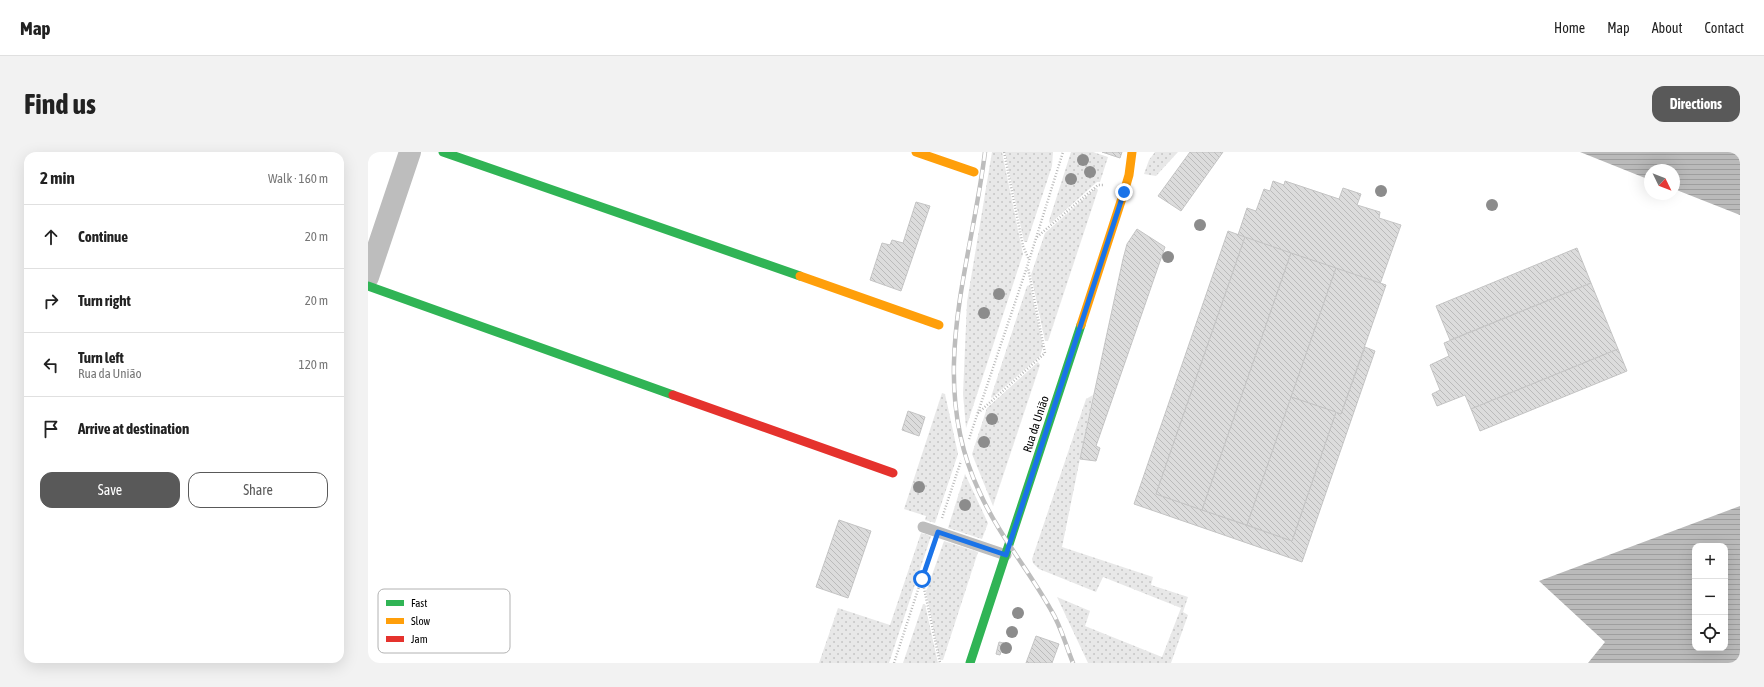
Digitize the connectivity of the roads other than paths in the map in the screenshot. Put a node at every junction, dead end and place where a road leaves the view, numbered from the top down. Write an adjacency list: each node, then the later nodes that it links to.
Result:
1 (410, 152): 8 (street)
2 (443, 152): 10 (street)
3 (916, 152): 6 (street)
4 (1132, 152): 7 (street, Rua da União)
5 (1142, 158): 7 (street, Rua da União)
6 (974, 172)
7 (1124, 192): 13 (street, Rua da União)
8 (368, 277)
9 (368, 286): 11 (street)
10 (939, 325)
11 (893, 473)
12 (923, 526): 13 (lane)
13 (1006, 555): 14 (street, Rua da União)
14 (970, 663)

